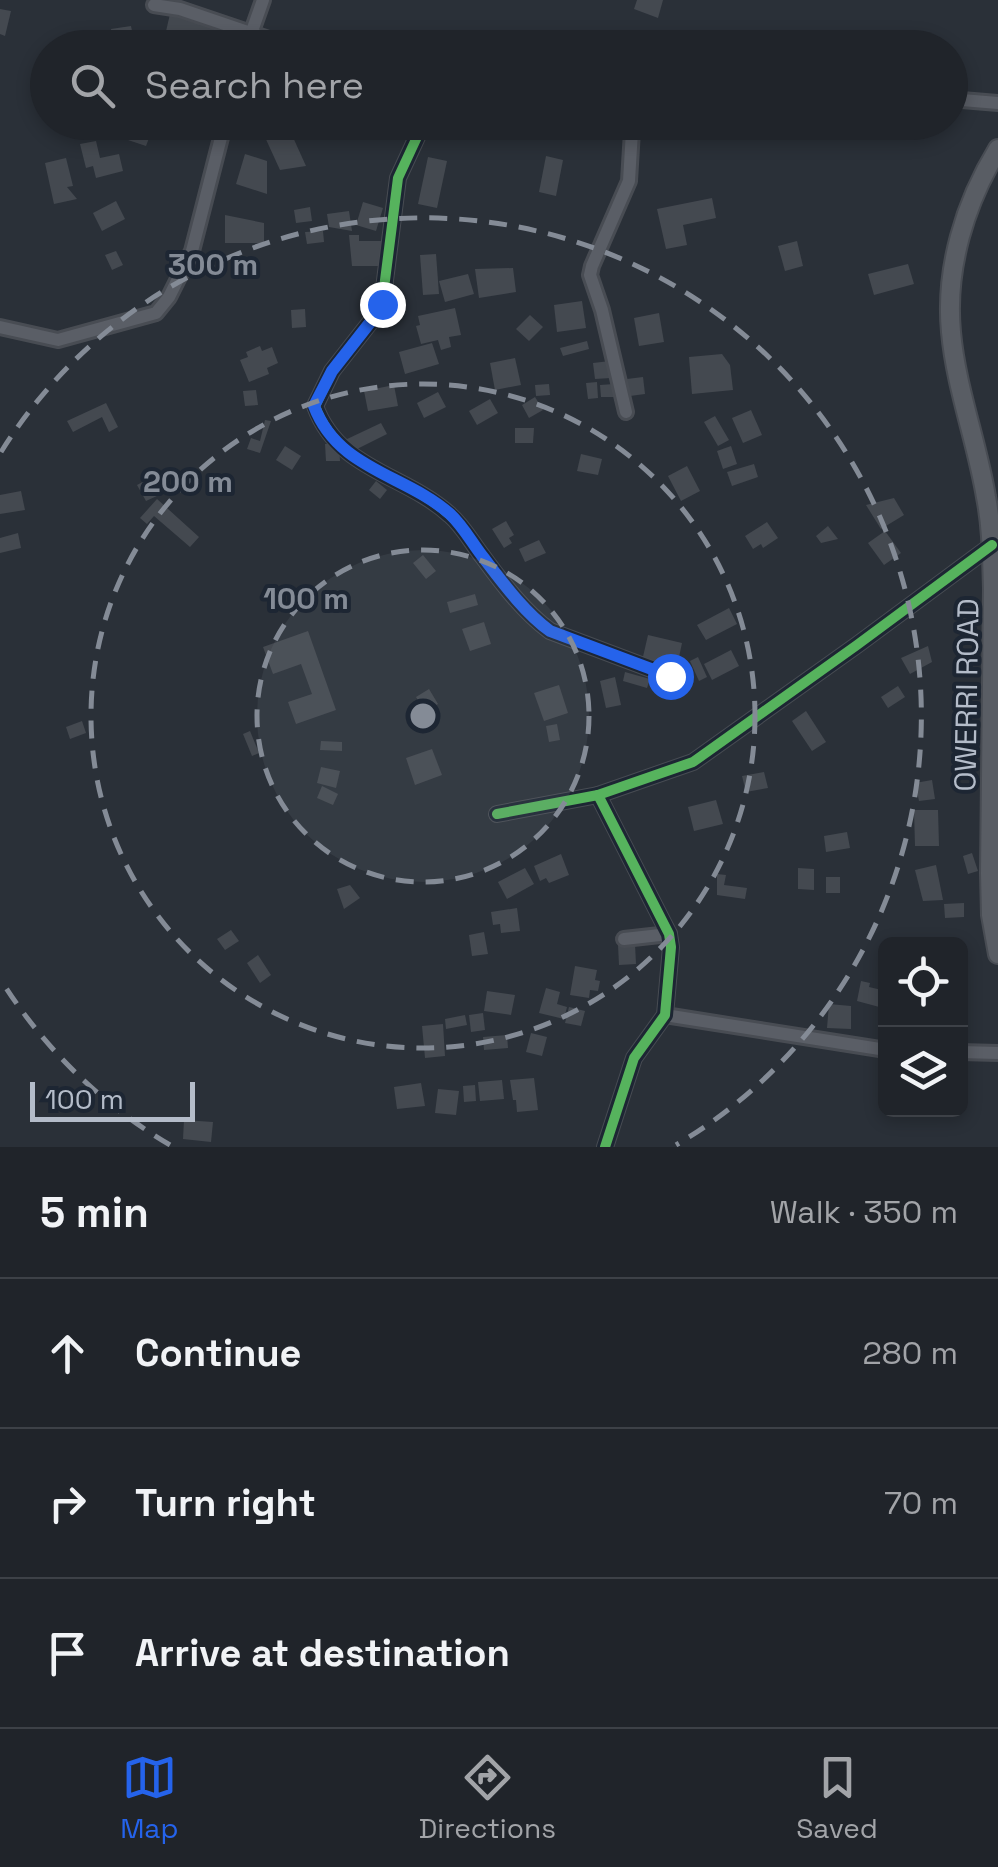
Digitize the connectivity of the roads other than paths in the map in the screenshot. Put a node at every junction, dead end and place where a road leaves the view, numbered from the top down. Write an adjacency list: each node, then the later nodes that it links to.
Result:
1 (264, 0): 4 (street)
2 (154, 4): 3 (street)
3 (247, 30)
4 (250, 30)
5 (968, 100): 6 (street)
6 (998, 103)
7 (220, 140): 11 (street)
8 (416, 140): 14 (street)
9 (632, 140): 12 (street)
10 (998, 149): 13 (main road, OWERRI ROAD)
11 (0, 327)
12 (626, 412)
13 (992, 545): 15 (street); 19 (main road, OWERRI ROAD)
14 (670, 676)
15 (598, 795): 16 (street); 17 (street)
16 (496, 814)
17 (668, 934): 18 (street); 20 (street)
18 (624, 939)
19 (998, 954)
20 (665, 1015): 21 (street); 24 (street)
21 (878, 1049)
22 (968, 1052): 23 (street)
23 (998, 1053)
24 (605, 1147)

